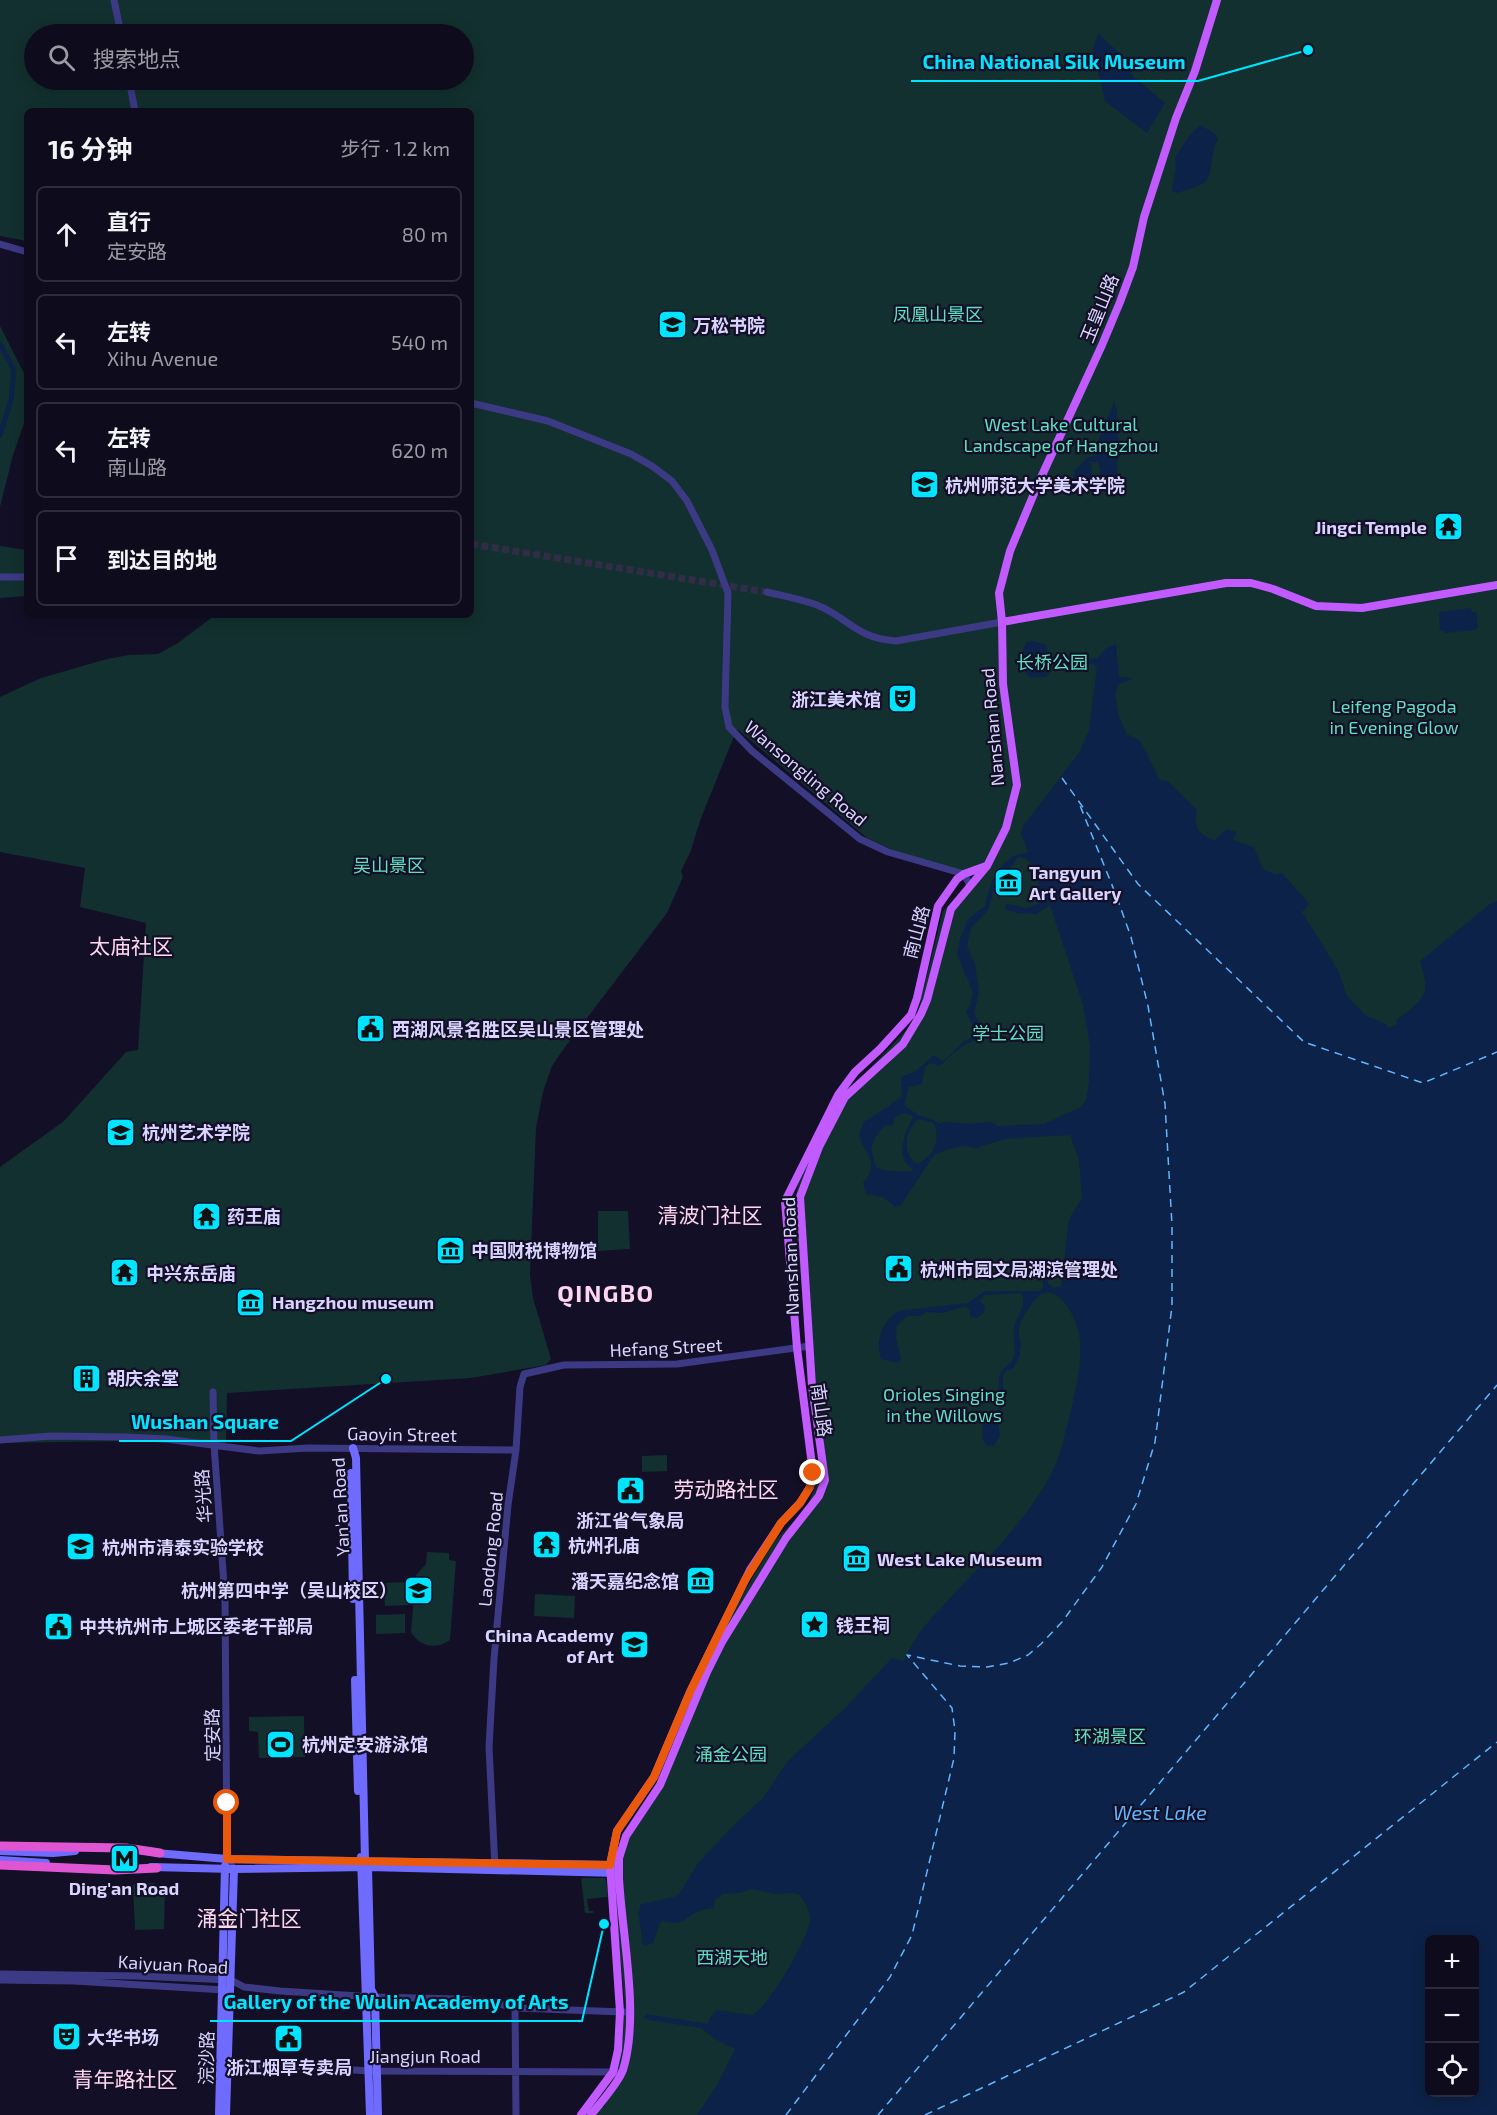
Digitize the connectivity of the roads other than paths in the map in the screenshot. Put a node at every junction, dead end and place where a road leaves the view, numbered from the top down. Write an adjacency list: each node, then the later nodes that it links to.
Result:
1 (114, 0): 3 (street)
2 (1217, 0): 13 (main road, 玉皇山路)
3 (119, 24)
4 (131, 90): 5 (street)
5 (134, 108)
6 (0, 244): 7 (street)
7 (24, 251)
8 (474, 404): 15 (street, Wansongling Road)
9 (0, 577): 10 (street)
10 (24, 577)
11 (1497, 585): 13 (main road)
12 (767, 592): 13 (street)
13 (1002, 622): 14 (main road, Nanshan Road)
14 (987, 866): 15 (main road); 16 (main road, Nanshan Road)
15 (964, 874): 16 (street); 18 (main road, 南山路)
16 (970, 885): 17 (main road, Nanshan Road)
17 (810, 1346): 18 (street, Hefang Street); 36 (main road, Nanshan Road)
18 (797, 1348): 19 (street, Hefang Street); 36 (main road, 南山路)
19 (524, 1374): 24 (street, Laodong Road)
20 (213, 1392): 22 (street, 华光路)
21 (0, 1440): 22 (street, Gaoyin Street)
22 (214, 1444): 23 (street, Gaoyin Street); 25 (street, 华光路)
23 (353, 1448): 24 (street, Gaoyin Street); 31 (main road, Yan'an Road)
24 (516, 1450): 32 (street, Laodong Road)
25 (225, 1599): 29 (street, 定安路)
26 (0, 1846): 28 (highway)
27 (0, 1851): 28 (main road)
28 (159, 1853): 29 (main road)
29 (227, 1859): 31 (main road); 34 (main road); 35 (street)
30 (0, 1863): 33 (main road); 33 (highway)
31 (364, 1864): 32 (main road); 35 (main road); 41 (main road, Yan'an Road); 42 (main road, Yan'an Road)
32 (495, 1867): 36 (main road)
33 (157, 1868): 34 (main road)
34 (224, 1869): 35 (main road); 39 (main road)
35 (234, 1869): 39 (main road)
36 (615, 1869): 44 (main road, Nanshan Road)
37 (0, 1974): 39 (street, Kaiyuan Road)
38 (0, 1980): 40 (street, Kaiyuan Road)
39 (227, 1980): 40 (main road); 41 (street, Kaiyuan Road)
40 (227, 1990): 45 (main road); 51 (main road, 浣沙路)
41 (365, 1996): 42 (street, Kaiyuan Road); 46 (main road, Yan'an Road)
42 (375, 1997): 43 (street, Kaiyuan Road); 46 (main road, Yan'an Road)
43 (515, 2008): 44 (street, Kaiyuan Road); 47 (street)
44 (625, 2012): 48 (main road, Nanshan Road)
45 (229, 2065): 46 (street, Jiangjun Road); 52 (main road)
46 (373, 2070): 47 (street, Jiangjun Road); 53 (main road, Yan'an Road); 54 (main road, Yan'an Road)
47 (515, 2072): 48 (street, Jiangjun Road); 55 (street)
48 (618, 2072): 49 (main road, Nanshan Road); 56 (main road, Nanshan Road)
49 (612, 2086): 50 (main road); 57 (main road)
50 (603, 2105)
51 (219, 2115)
52 (226, 2115)
53 (369, 2115)
54 (378, 2115)
55 (516, 2115)
56 (581, 2115)
57 (591, 2115)

